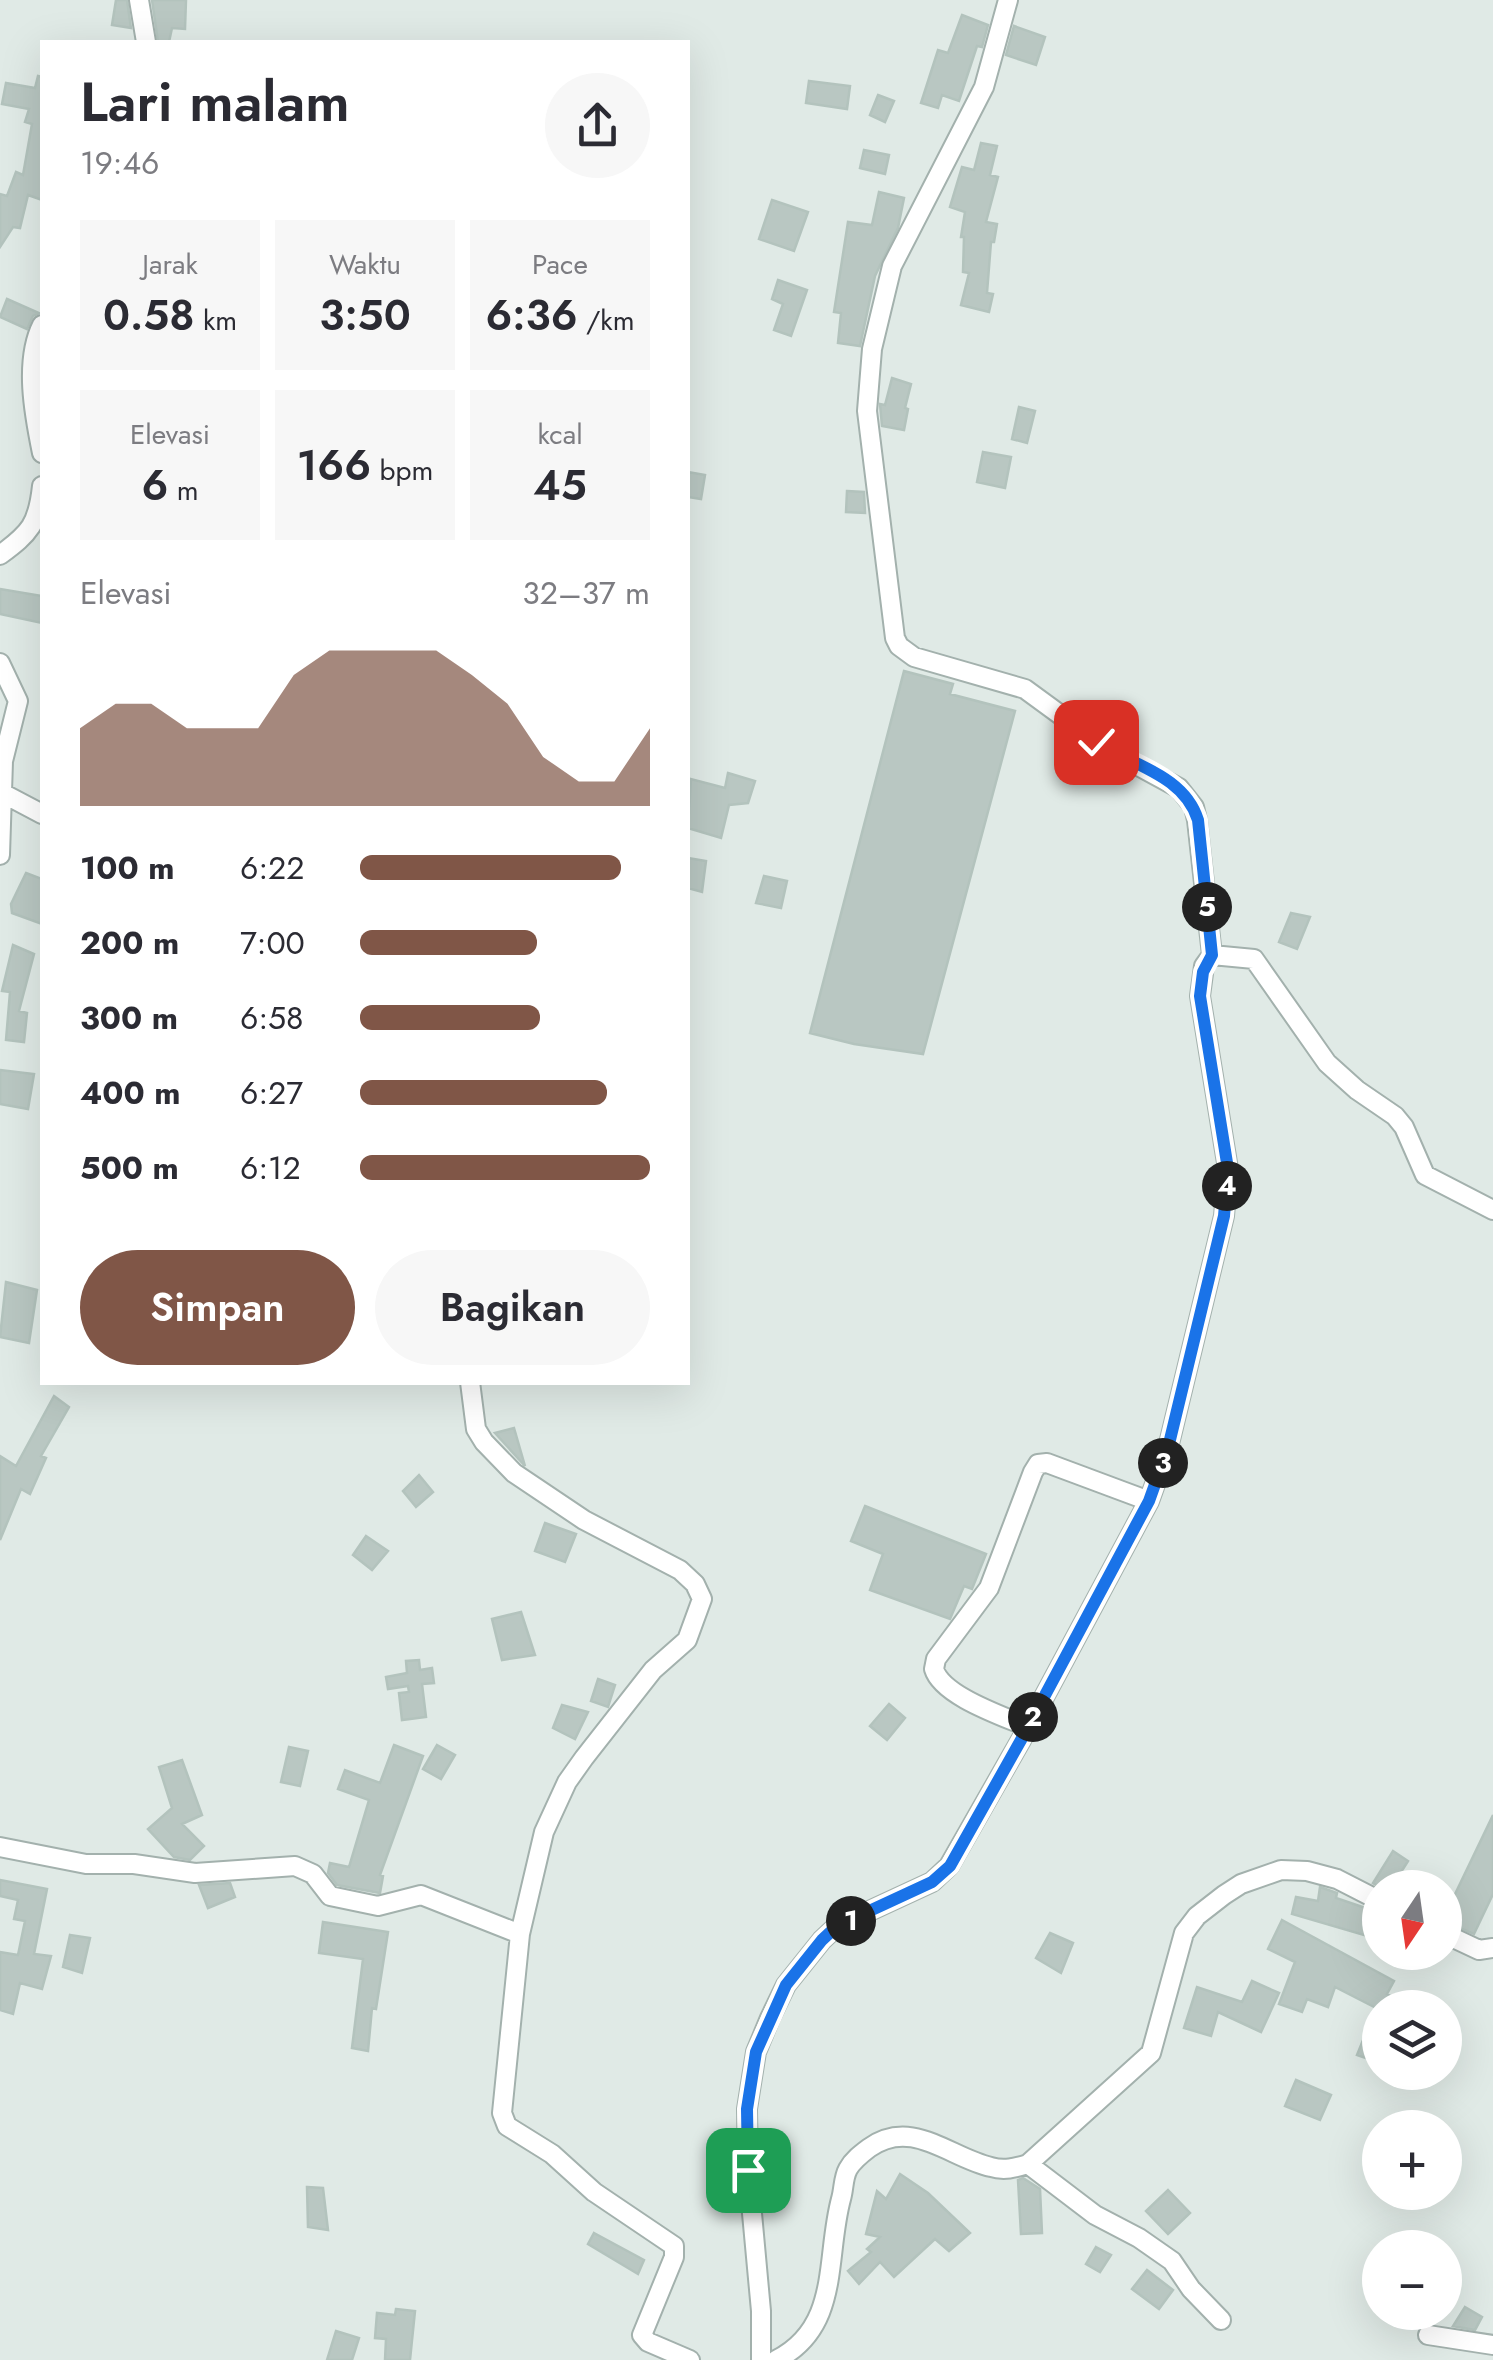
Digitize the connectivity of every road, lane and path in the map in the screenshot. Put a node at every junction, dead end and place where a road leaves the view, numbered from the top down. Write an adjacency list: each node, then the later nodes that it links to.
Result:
1 (139, 0): 3 (street)
2 (1008, 0): 12 (street)
3 (146, 40)
4 (40, 330): 5 (street)
5 (40, 433)
6 (40, 508): 7 (street)
7 (0, 555)
8 (0, 663): 9 (street)
9 (4, 794): 10 (street); 11 (street)
10 (40, 813)
11 (0, 855)
12 (1212, 955): 13 (street); 15 (street)
13 (1493, 1210)
14 (470, 1385): 19 (street)
15 (1149, 1501): 16 (street); 16 (street)
16 (1028, 1727): 27 (street)
17 (0, 1847): 19 (street)
18 (1362, 1892): 22 (street)
19 (520, 1934): 26 (street)
20 (1462, 1942): 21 (street)
21 (1493, 1948)
22 (1028, 2164): 23 (street); 28 (street)
23 (1221, 2320)
24 (1428, 2335): 25 (street)
25 (1493, 2345)
26 (690, 2360)
27 (760, 2360)
28 (776, 2360)

